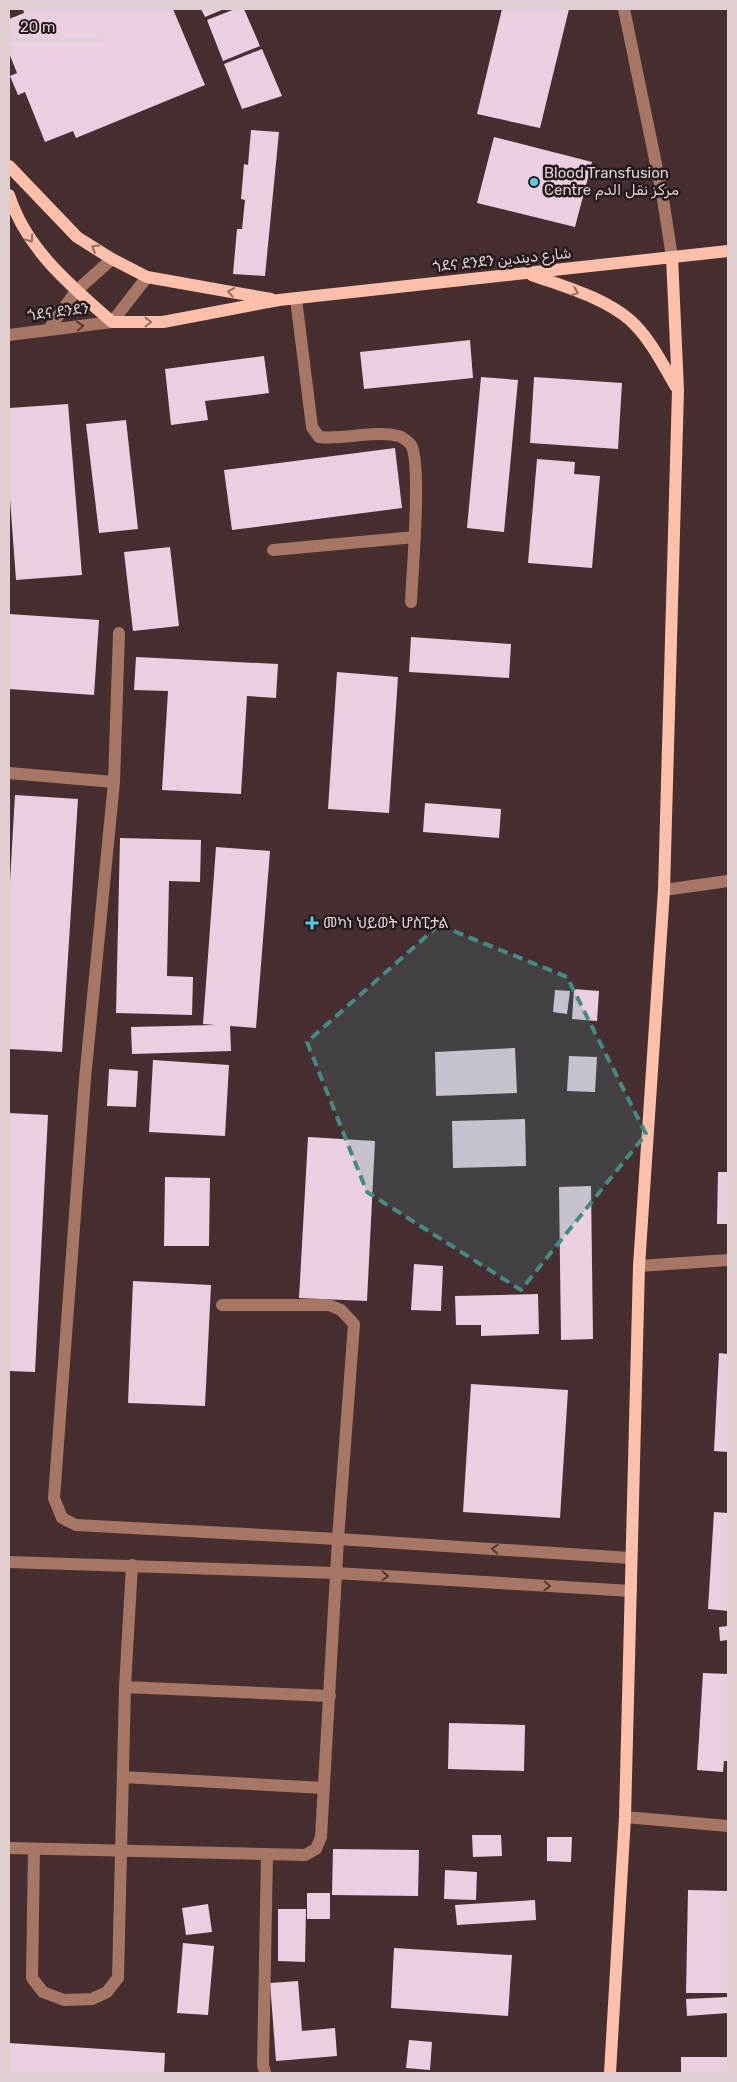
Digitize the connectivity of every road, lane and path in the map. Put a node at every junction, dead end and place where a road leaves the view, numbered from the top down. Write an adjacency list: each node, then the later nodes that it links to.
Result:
1 (624, 9): 5 (street)
2 (9, 166): 6 (main road, ጎደና ደንደን شارع ديندين, one-way to 2)
3 (9, 195): 9 (main road, one-way to 9)
4 (728, 251): 5 (main road, ጎደና ደንደን شارع ديندين)
5 (672, 257): 7 (main road, ጎደና ደንደን شارع ديندين); 15 (main road)
6 (112, 259): 8 (main road, ጎደና ደንደን شارع ديندين); 9 (street)
7 (530, 274): 10 (main road, ጎደና ደንደን شارع ديندين); 15 (main road, one-way to 15)
8 (147, 277): 11 (main road, ጎደና ደንደን شارع ديندين, one-way to 8); 12 (street)
9 (76, 291): 12 (main road); 13 (street)
10 (296, 299): 11 (main road, ጎደና ደንደን شارع ديندين); 16 (street)
11 (278, 300): 12 (main road, ጎደና ደንደን شارع ديندين, one-way to 11)
12 (112, 322): 13 (street, ጎደና ደንደን, one-way to 12)
13 (48, 330): 14 (street, ጎደና ደንደን)
14 (9, 335)
15 (678, 390): 23 (main road)
16 (415, 537): 17 (street); 18 (street)
17 (273, 550)
18 (410, 602)
19 (120, 632): 21 (street)
20 (9, 773): 21 (street)
21 (114, 782): 27 (street)
22 (728, 880): 23 (street)
23 (664, 890): 25 (main road)
24 (728, 1260): 25 (street)
25 (638, 1266): 28 (main road)
26 (222, 1305): 27 (street)
27 (338, 1539): 28 (street, one-way to 27); 31 (street)
28 (631, 1558): 32 (main road)
29 (9, 1562): 30 (street)
30 (132, 1565): 31 (street); 33 (street)
31 (336, 1573): 32 (street, one-way to 32); 34 (street)
32 (631, 1591): 37 (main road)
33 (125, 1687): 34 (street); 35 (street)
34 (330, 1696): 36 (street)
35 (123, 1777): 36 (street); 41 (street)
36 (324, 1788): 42 (street)
37 (625, 1817): 38 (street); 44 (main road)
38 (728, 1826)
39 (9, 1848): 40 (street)
40 (34, 1850): 41 (street); 41 (street)
41 (120, 1851): 42 (street)
42 (266, 1855): 43 (street)
43 (265, 2073)
44 (610, 2073)

